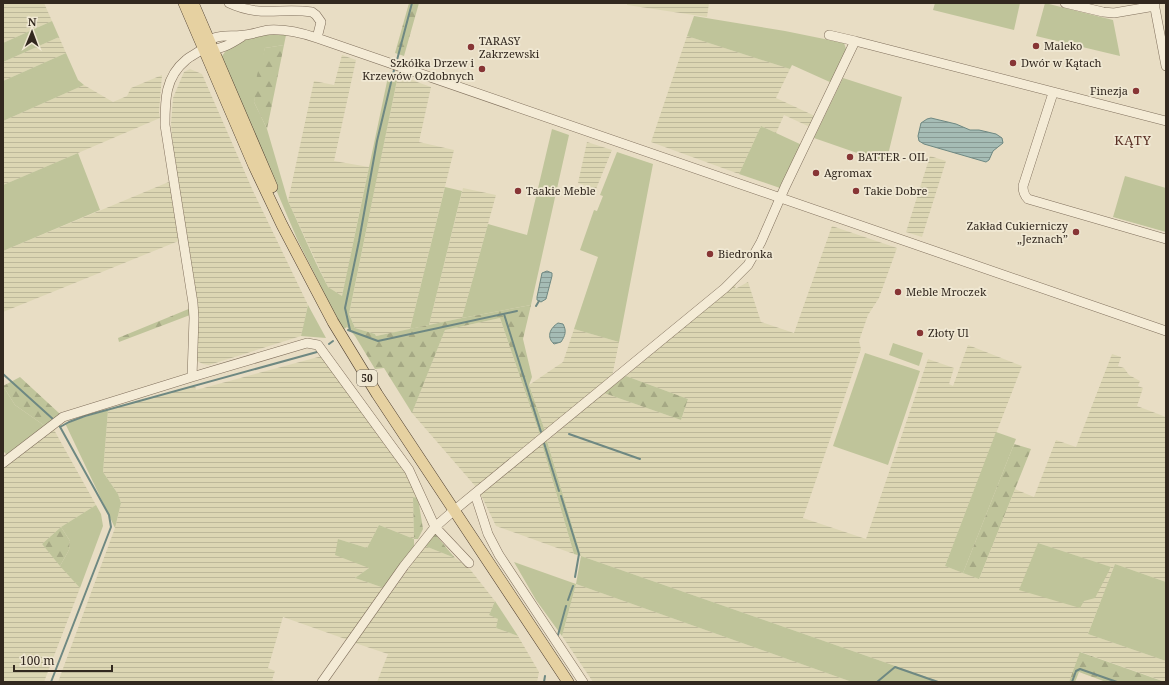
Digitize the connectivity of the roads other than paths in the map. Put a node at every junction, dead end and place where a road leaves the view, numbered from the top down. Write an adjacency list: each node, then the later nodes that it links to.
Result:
1 (184, 3): 9 (main road, 50)
2 (193, 3): 9 (main road, 50)
3 (229, 3): 7 (street)
4 (1065, 3): 5 (street)
5 (1155, 5): 10 (street)
6 (829, 35): 8 (street)
7 (318, 38): 9 (street); 13 (street)
8 (855, 41): 11 (street); 13 (street)
9 (208, 47): 16 (street); 19 (main road, 50)
10 (1166, 66)
11 (1053, 93): 12 (street); 14 (street)
12 (1166, 121)
13 (781, 198): 15 (street); 18 (street)
14 (1166, 239)
15 (1166, 331)
16 (192, 377): 17 (street); 20 (street)
17 (3, 463)
18 (475, 494): 19 (street); 24 (street)
19 (454, 510): 20 (street); 23 (main road, 50)
20 (435, 527): 21 (street); 22 (street)
21 (469, 563)
22 (322, 682)
23 (568, 682)
24 (583, 682)

